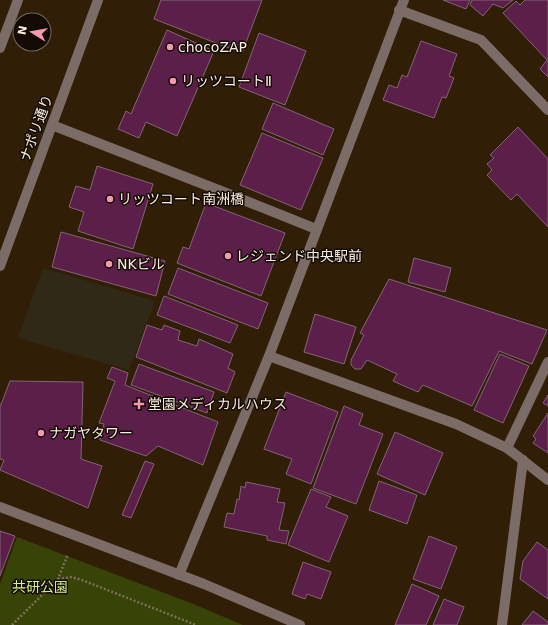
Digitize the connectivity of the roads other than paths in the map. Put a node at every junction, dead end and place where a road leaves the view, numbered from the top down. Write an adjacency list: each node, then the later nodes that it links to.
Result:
1 (18, 0): 5 (street)
2 (98, 0): 7 (street, ナポリ通り)
3 (404, 0): 4 (street)
4 (399, 10): 6 (street); 8 (street)
5 (0, 48)
6 (548, 110)
7 (52, 125): 8 (street); 9 (street, ナポリ通り)
8 (316, 229): 11 (street)
9 (4, 242): 10 (street, ナポリ通り)
10 (0, 266)
11 (269, 356): 13 (street); 17 (street)
12 (548, 362): 13 (street)
13 (507, 448): 14 (street)
14 (523, 460): 15 (street); 19 (street)
15 (548, 480)
16 (0, 507): 17 (street)
17 (180, 574): 18 (street)
18 (300, 625)
19 (502, 625)

